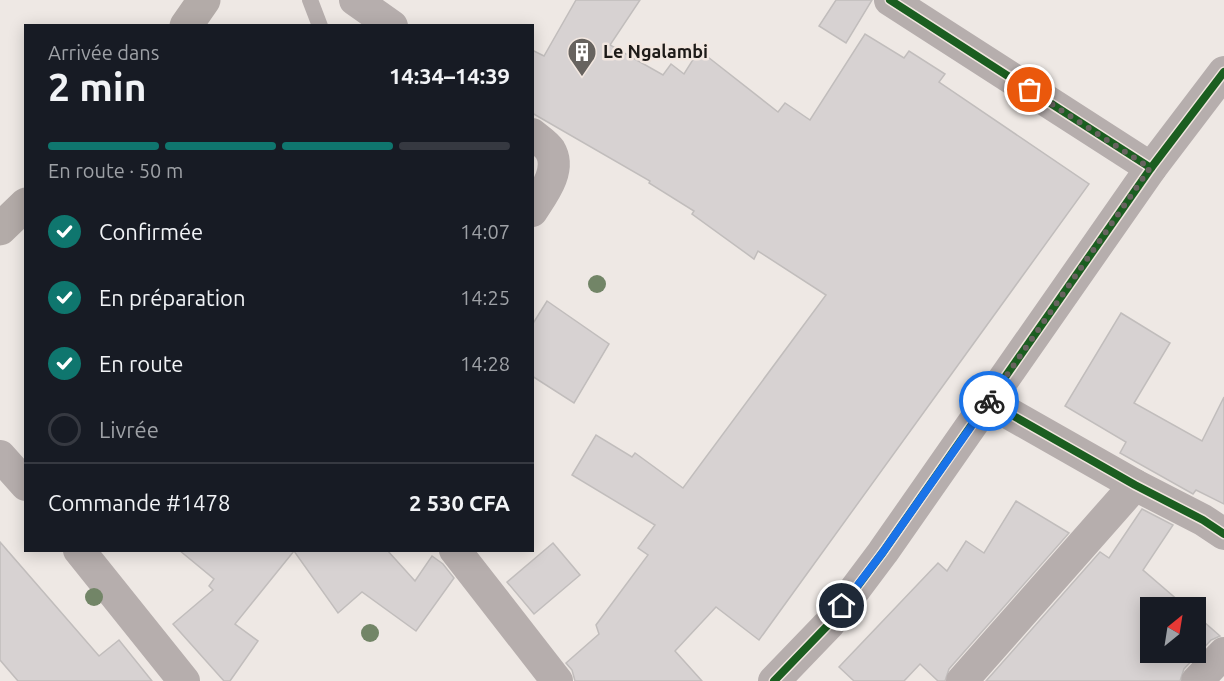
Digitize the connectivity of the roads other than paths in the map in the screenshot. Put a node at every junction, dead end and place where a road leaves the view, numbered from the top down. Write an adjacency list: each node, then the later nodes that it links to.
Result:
1 (204, 0): 5 (highway)
2 (310, 0): 6 (lane)
3 (355, 0): 7 (street)
4 (890, 0): 10 (street)
5 (187, 24)
6 (319, 24)
7 (389, 24)
8 (1224, 72): 10 (street)
9 (534, 136): 12 (street)
10 (1150, 168): 14 (street)
11 (24, 206): 13 (highway)
12 (534, 208)
13 (0, 229)
14 (989, 402): 17 (street); 24 (street)
15 (0, 456): 16 (street)
16 (24, 482)
17 (1135, 484): 18 (street); 25 (street)
18 (1224, 534)
19 (81, 552): 22 (street)
20 (457, 552): 23 (street)
21 (1224, 653): 26 (street)
22 (184, 681)
23 (557, 681)
24 (774, 681)
25 (962, 681)
26 (1197, 681)

